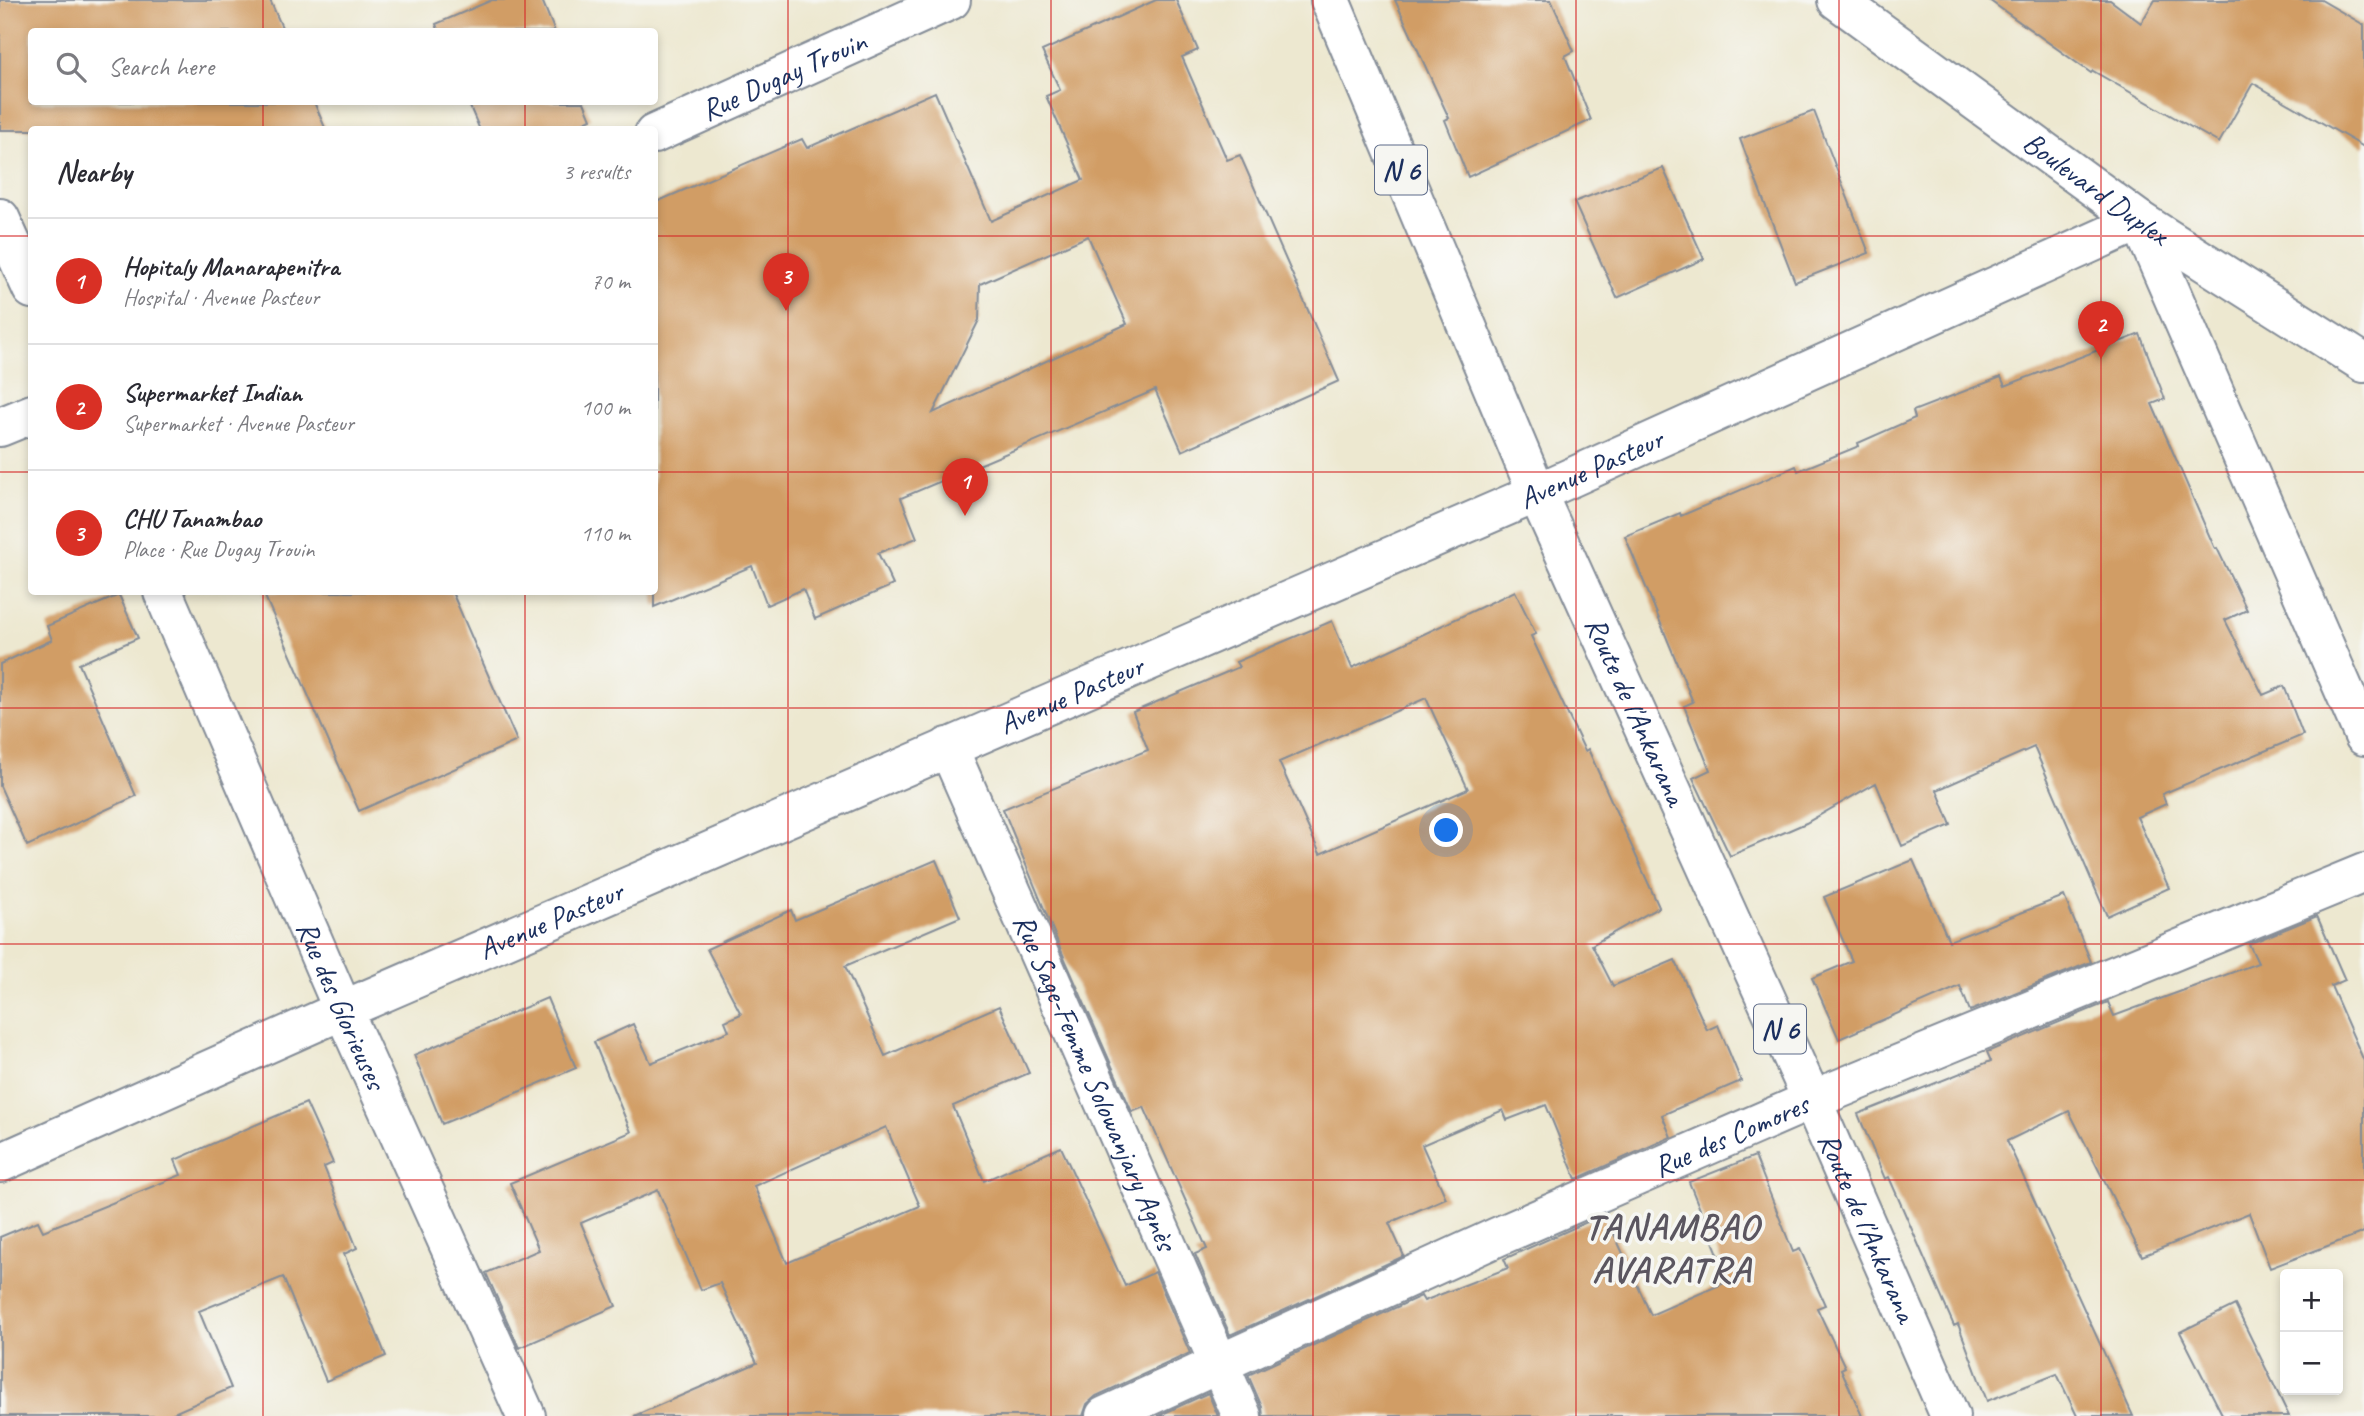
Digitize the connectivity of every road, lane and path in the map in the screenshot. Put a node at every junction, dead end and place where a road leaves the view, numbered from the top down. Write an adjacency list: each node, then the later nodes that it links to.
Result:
1 (951, 0): 4 (street, Rue Dugay Trouin)
2 (1330, 0): 11 (street, Route de l'Ankarana / N 6)
3 (1837, 0): 6 (street, Boulevard Duplex)
4 (658, 132)
5 (0, 218): 7 (street)
6 (2140, 221): 8 (street, Boulevard Duplex); 11 (street, Avenue Pasteur); 13 (street)
7 (28, 280)
8 (2364, 363)
9 (28, 416): 10 (street)
10 (0, 427)
11 (1537, 493): 14 (street, Avenue Pasteur); 17 (street, Route de l'Ankarana / N 6)
12 (164, 595): 16 (street, Rue des Glorieuses)
13 (2364, 736)
14 (948, 747): 16 (street, Avenue Pasteur); 19 (street, Rue Sage-Femme Solowanjary Agnès)
15 (2364, 873): 17 (street, Rue des Comores)
16 (343, 1010): 18 (street, Avenue Pasteur); 20 (street, Rue des Glorieuses)
17 (1812, 1100): 19 (street, Rue des Comores); 23 (street, Route de l'Ankarana / N 6)
18 (0, 1163)
19 (1218, 1363): 21 (street, Rue des Comores); 22 (street, Rue Sage-Femme Solowanjary Agnès)
20 (526, 1416)
21 (1105, 1416)
22 (1242, 1416)
23 (1950, 1416)

